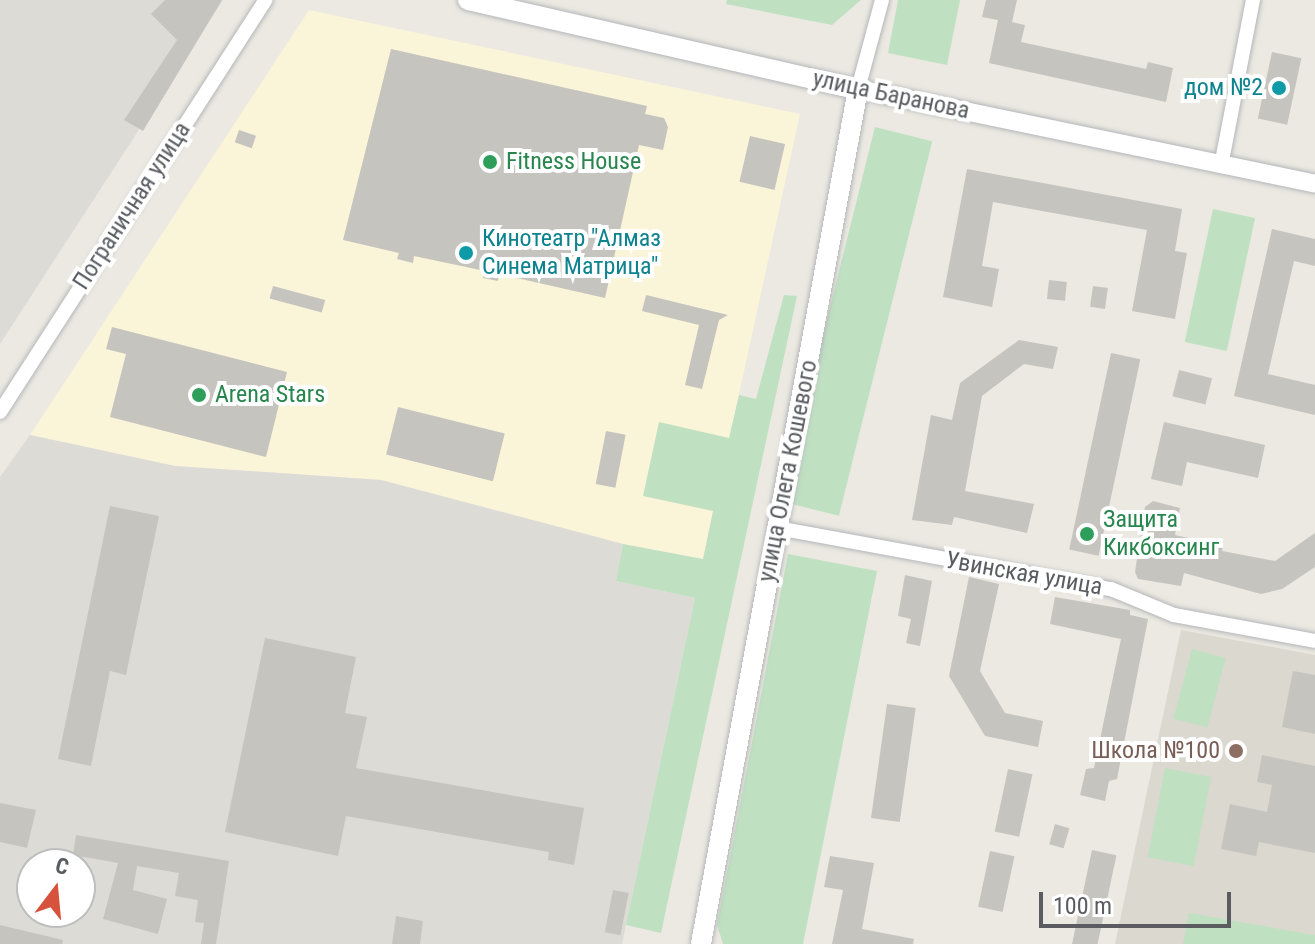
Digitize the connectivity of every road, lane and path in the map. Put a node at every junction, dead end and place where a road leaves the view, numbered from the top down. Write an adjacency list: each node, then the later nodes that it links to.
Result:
1 (266, 0): 8 (street, Пограничная улица)
2 (468, 0): 5 (main road, улица Баранова)
3 (882, 0): 5 (street, улица Олега Кошевого)
4 (1253, 0): 6 (street)
5 (858, 89): 6 (street, улица Баранова); 9 (main road, улица Олега Кошевого)
6 (1221, 166): 7 (street, улица Баранова)
7 (1315, 184)
8 (0, 412)
9 (777, 528): 10 (street, Увинская улица); 11 (main road, улица Олега Кошевого)
10 (1315, 641)
11 (701, 944)

